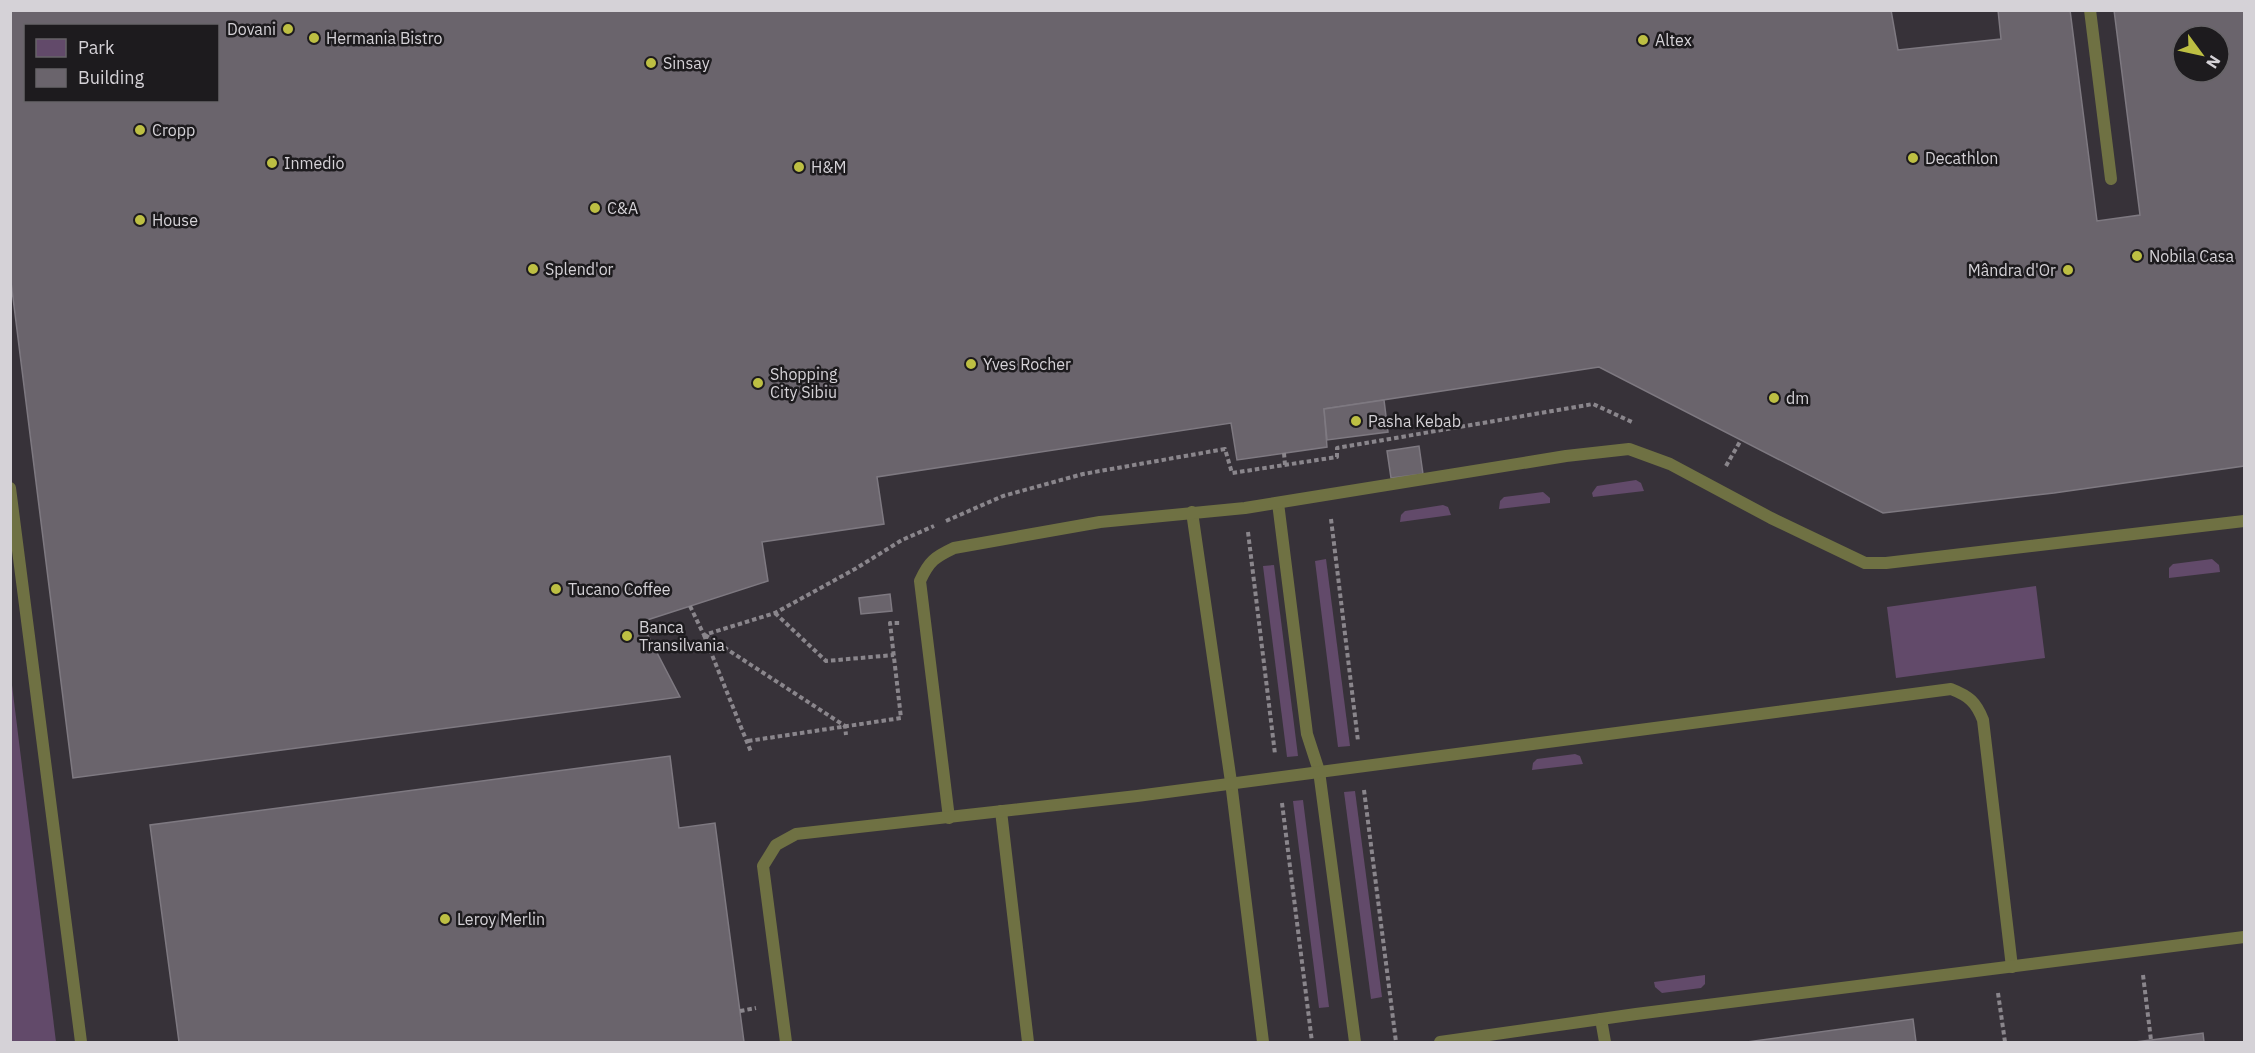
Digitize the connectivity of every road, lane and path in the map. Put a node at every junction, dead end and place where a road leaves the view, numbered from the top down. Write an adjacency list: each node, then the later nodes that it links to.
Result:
1 (2090, 10): 2 (lane)
2 (2111, 179)
3 (1284, 453): 4 (path)
4 (1285, 465)
5 (10, 488): 26 (lane)
6 (1278, 502): 7 (lane); 8 (lane); 16 (lane)
7 (1192, 512): 10 (lane); 17 (lane)
8 (2244, 521)
9 (775, 613): 11 (path)
10 (925, 619): 11 (path); 19 (lane)
11 (894, 655): 12 (path)
12 (845, 726): 13 (path); 14 (path); 14 (path)
13 (846, 735)
14 (748, 741): 15 (path)
15 (751, 752)
16 (1319, 771): 17 (lane); 22 (lane); 30 (lane)
17 (1231, 782): 18 (lane); 29 (lane)
18 (1001, 811): 19 (lane); 28 (lane)
19 (949, 818): 27 (lane)
20 (2244, 937): 21 (lane)
21 (2140, 950): 22 (lane); 25 (path)
22 (2012, 967): 23 (lane)
23 (1995, 969): 24 (lane); 34 (path)
24 (1601, 1019): 32 (lane); 33 (lane)
25 (2151, 1040)
26 (81, 1042)
27 (786, 1042)
28 (1028, 1042)
29 (1263, 1042)
30 (1354, 1042)
31 (1440, 1042): 32 (lane)
32 (1445, 1042)
33 (1605, 1042)
34 (2005, 1042)

